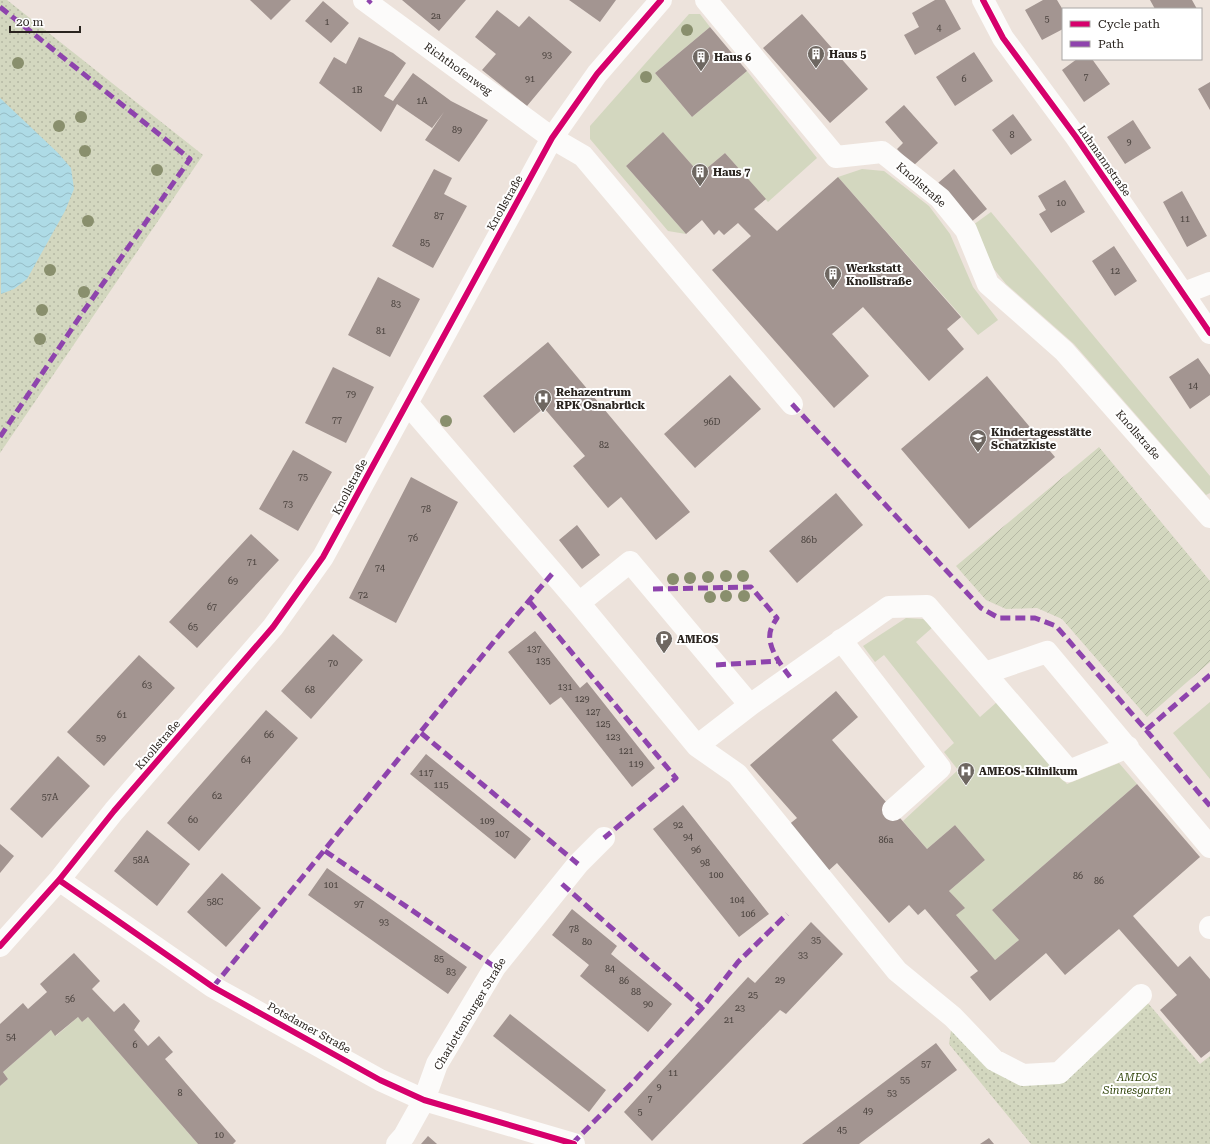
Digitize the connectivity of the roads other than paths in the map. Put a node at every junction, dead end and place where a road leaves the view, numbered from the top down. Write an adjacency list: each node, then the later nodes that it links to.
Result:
1 (364, 0): 5 (street, Richthofenweg)
2 (661, 0): 5 (street, Knollstraße)
3 (706, 0): 11 (street, Knollstraße)
4 (983, 0): 7 (street, Luhmannstraße)
5 (552, 138): 9 (street, Knollstraße); 10 (street)
6 (1210, 283): 7 (street)
7 (1184, 293): 8 (street, Luhmannstraße)
8 (1210, 333)
9 (407, 403): 12 (street); 21 (street, Knollstraße)
10 (792, 404)
11 (1210, 518)
12 (579, 603): 15 (street); 16 (street)
13 (840, 640): 14 (street); 15 (street); 18 (street)
14 (985, 674): 17 (street); 17 (street)
15 (750, 705): 16 (street)
16 (697, 746): 23 (street)
17 (1128, 748): 20 (street)
18 (893, 810)
19 (604, 838): 24 (street, Charlottenburger Straße)
20 (1210, 847)
21 (59, 880): 22 (street, Knollstraße); 24 (street, Potsdamer Straße)
22 (0, 946)
23 (1141, 995)
24 (424, 1100): 25 (street, Charlottenburger Straße); 26 (street, Potsdamer Straße)
25 (397, 1144)
26 (574, 1144)

